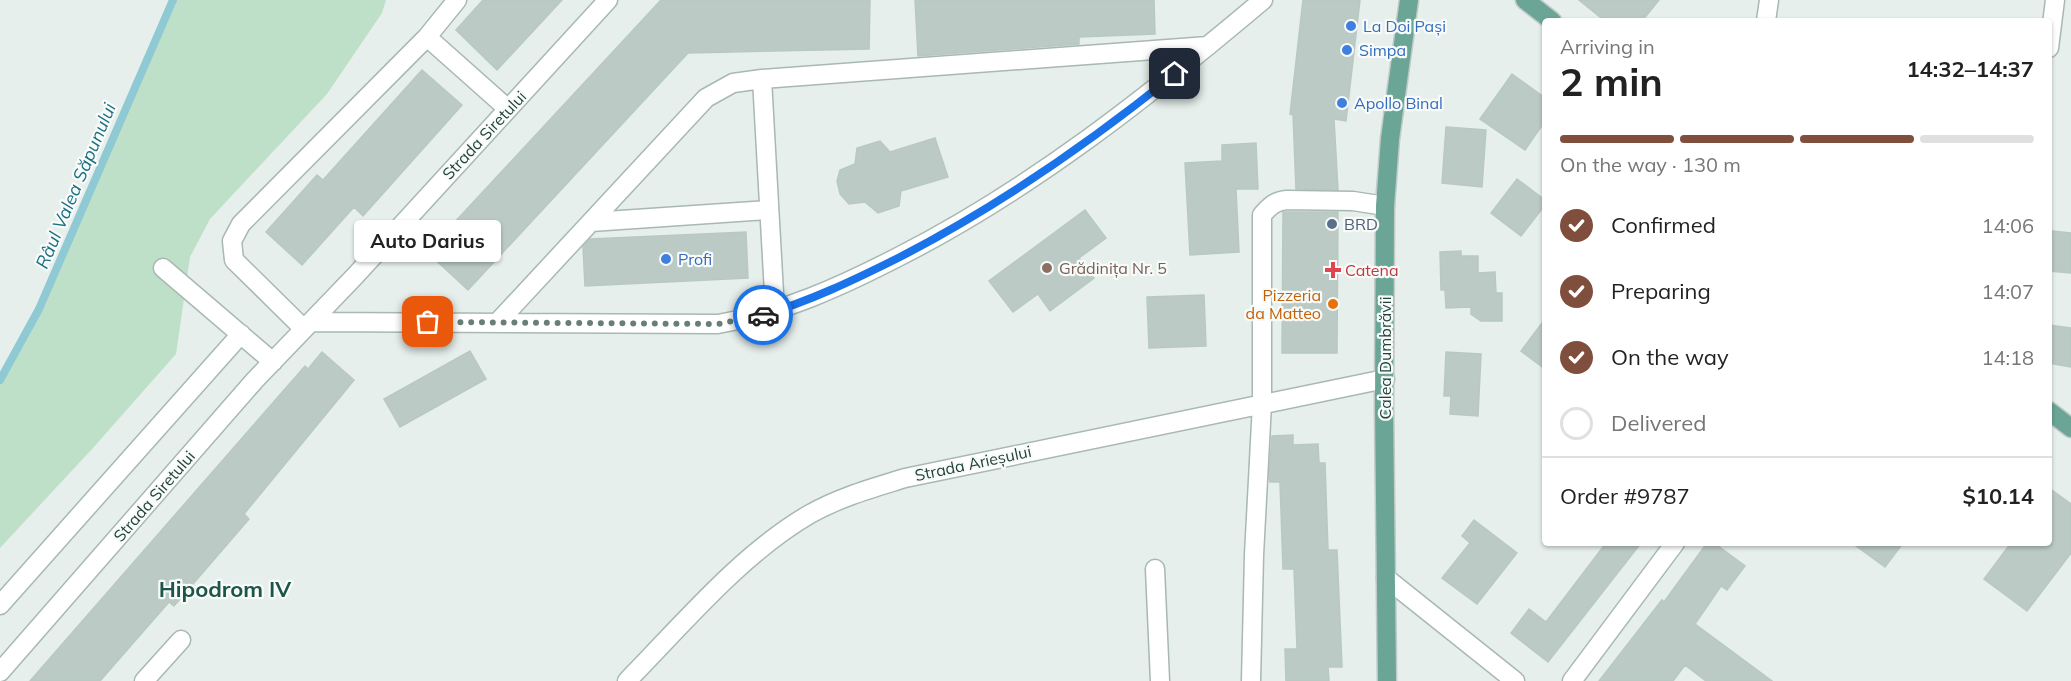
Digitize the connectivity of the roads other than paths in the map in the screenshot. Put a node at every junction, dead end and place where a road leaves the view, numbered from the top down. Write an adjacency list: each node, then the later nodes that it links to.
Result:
1 (457, 0): 11 (street)
2 (608, 0): 14 (street, Strada Siretului)
3 (1263, 0): 12 (street)
4 (1409, 0): 15 (main road, Calea Dumbrăvii)
5 (1525, 0): 8 (main road)
6 (1769, 0): 9 (street)
7 (2055, 0): 10 (street)
8 (1548, 18)
9 (1766, 18)
10 (2052, 24)
11 (427, 37): 14 (street); 21 (street)
12 (1209, 46): 13 (street); 19 (street)
13 (762, 79): 16 (street); 17 (street)
14 (508, 110): 21 (street, Strada Siretului)
15 (1385, 206): 24 (main road, Calea Dumbrăvii); 25 (street)
16 (769, 210): 17 (street); 19 (street)
17 (591, 222): 20 (street)
18 (163, 268): 22 (street)
19 (775, 312): 20 (street)
20 (497, 323): 21 (street)
21 (308, 325): 23 (street, Strada Siretului)
22 (241, 334): 23 (street); 31 (street)
23 (273, 362): 33 (street, Strada Siretului)
24 (1385, 379): 25 (street, Strada Arieșului); 30 (main road, Calea Dumbrăvii)
25 (1262, 404): 35 (street, Strada Arieșului); 37 (street)
26 (2052, 413): 27 (main road)
27 (2071, 428)
28 (1673, 546): 40 (street)
29 (1155, 569): 36 (street)
30 (1386, 578): 38 (main road, Calea Dumbrăvii); 39 (street)
31 (0, 604)
32 (181, 640): 34 (street)
33 (0, 672)
34 (144, 681)
35 (627, 681)
36 (1160, 681)
37 (1251, 681)
38 (1387, 681)
39 (1515, 681)
40 (1572, 681)

